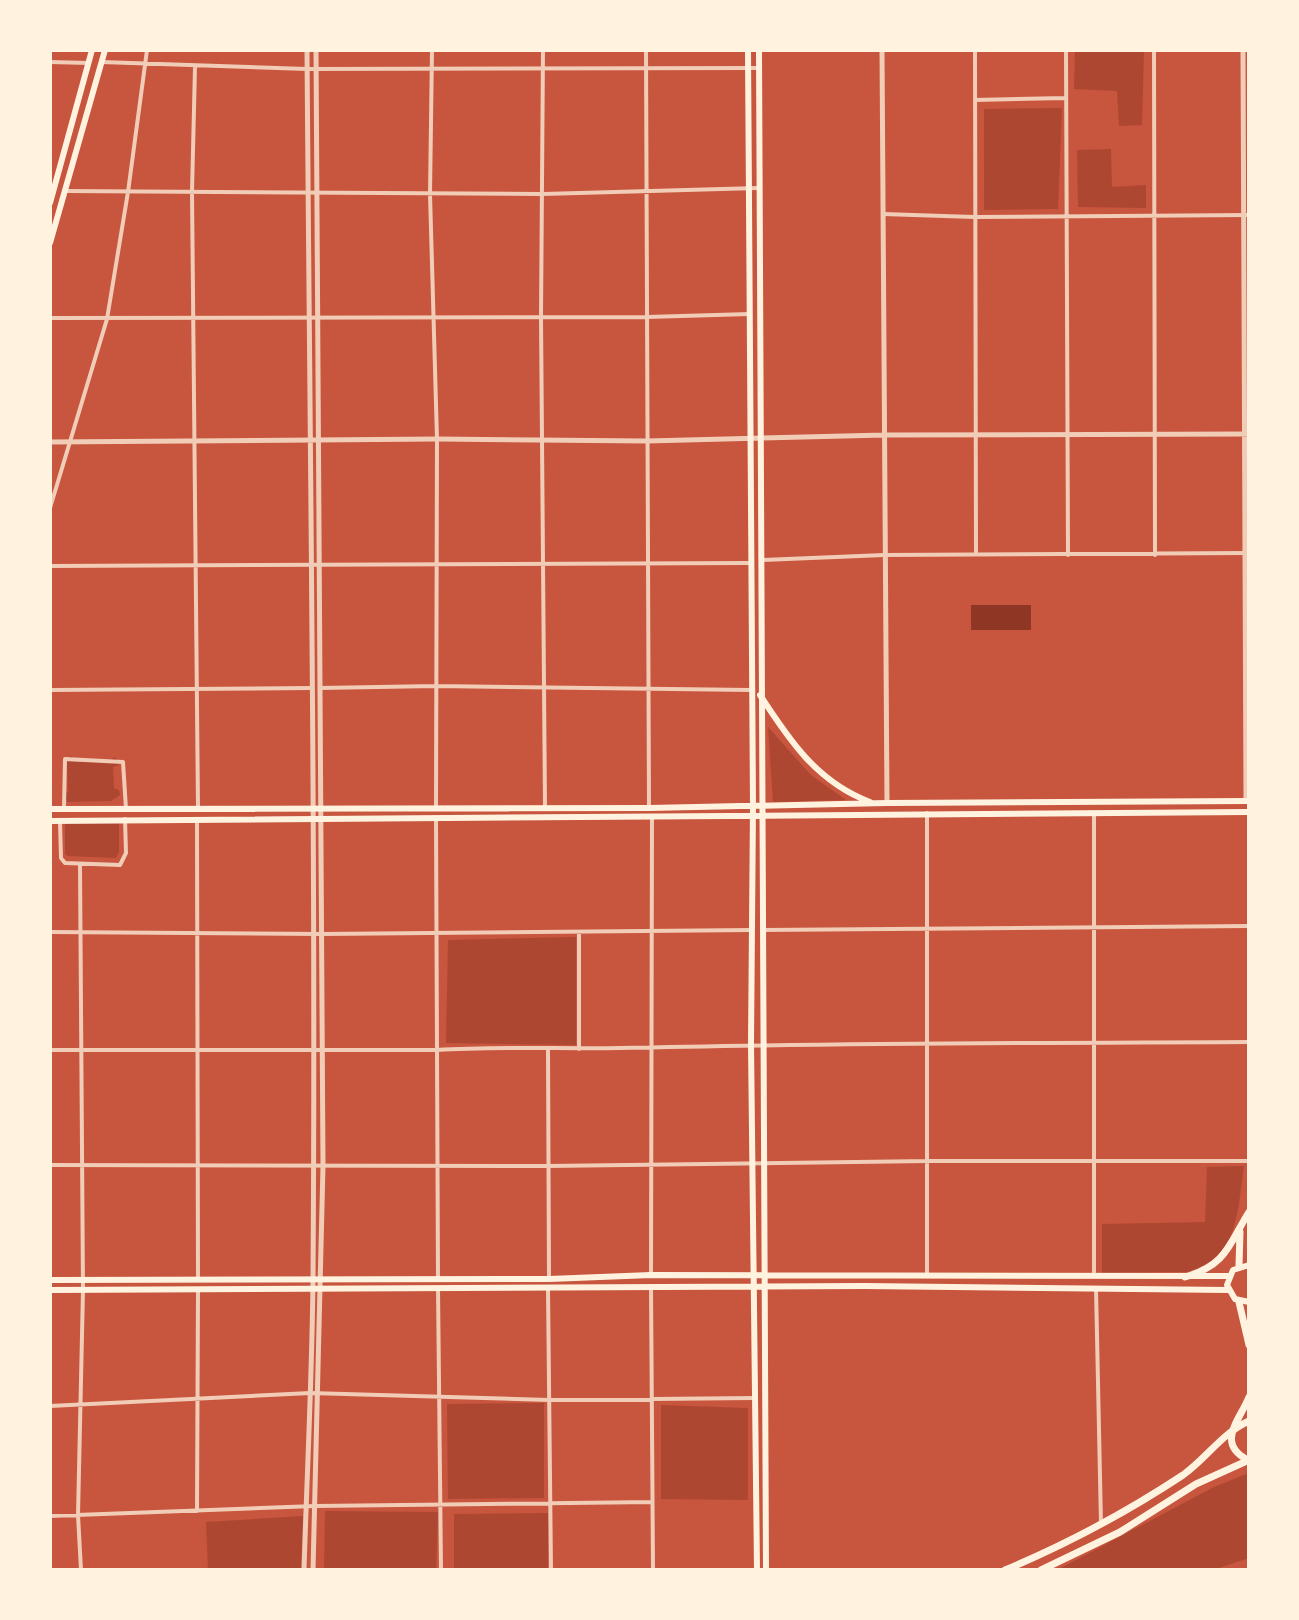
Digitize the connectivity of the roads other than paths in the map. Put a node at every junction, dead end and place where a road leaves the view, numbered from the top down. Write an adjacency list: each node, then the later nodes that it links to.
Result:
1 (92, 50): 18 (main road)
2 (105, 50): 17 (main road)
3 (147, 50): 19 (street)
4 (307, 50): 23 (street)
5 (316, 50): 24 (street)
6 (432, 50): 21 (street)
7 (543, 50): 25 (street)
8 (646, 50): 26 (street)
9 (748, 50): 27 (main road)
10 (759, 50): 22 (main road)
11 (882, 50): 42 (street)
12 (975, 50): 29 (street)
13 (1066, 50): 28 (street)
14 (1154, 50): 43 (street)
15 (1243, 50): 44 (street)
16 (50, 62): 18 (street)
17 (101, 62): 19 (street); 33 (main road)
18 (89, 63): 30 (main road)
19 (146, 64): 20 (street); 35 (street)
20 (195, 67): 23 (street); 36 (street)
21 (432, 68): 24 (street); 25 (street); 39 (street)
22 (759, 68): 27 (street); 31 (main road)
23 (307, 69): 24 (street); 37 (street)
24 (316, 69): 38 (street)
25 (543, 69): 26 (street); 40 (street)
26 (646, 69): 27 (street); 34 (street)
27 (748, 69): 32 (main road)
28 (1065, 98): 29 (street); 46 (street)
29 (975, 100): 45 (street)
30 (52, 188): 41 (main road)
31 (758, 188): 32 (street); 64 (main road)
32 (748, 189): 34 (street); 48 (main road)
33 (65, 191): 35 (street); 47 (main road)
34 (646, 191): 40 (street); 51 (street)
35 (128, 192): 36 (street); 55 (street)
36 (192, 192): 37 (street); 56 (street)
37 (309, 193): 38 (street); 53 (street)
38 (319, 194): 39 (street); 54 (street)
39 (430, 194): 40 (street); 49 (street)
40 (543, 194): 50 (street)
41 (50, 203)
42 (883, 214): 45 (street); 58 (street)
43 (1155, 215): 44 (street); 46 (street); 61 (street)
44 (1246, 215): 57 (street)
45 (974, 217): 46 (street); 59 (street)
46 (1066, 217): 60 (street)
47 (50, 243)
48 (750, 314): 51 (street); 63 (main road)
49 (433, 317): 50 (street); 54 (street); 62 (street)
50 (541, 317): 51 (street); 71 (street)
51 (647, 317): 69 (street)
52 (50, 318): 55 (street)
53 (308, 318): 54 (street); 56 (street); 65 (street)
54 (319, 318): 66 (street)
55 (107, 319): 56 (street); 67 (street)
56 (193, 319): 68 (street)
57 (1246, 434): 61 (street); 73 (street)
58 (885, 435): 59 (street); 64 (street); 75 (street)
59 (975, 436): 60 (street); 74 (street)
60 (1065, 436): 61 (street); 76 (street)
61 (1156, 436): 77 (street)
62 (437, 439): 66 (street); 71 (street); 81 (street)
63 (749, 439): 64 (street); 69 (street); 80 (main road)
64 (759, 439): 78 (main road)
65 (310, 440): 66 (street); 68 (street); 85 (street)
66 (318, 440): 86 (street)
67 (70, 441): 68 (street); 70 (street); 72 (street)
68 (196, 441): 83 (street)
69 (647, 441): 71 (street); 79 (street)
70 (50, 442)
71 (543, 442): 82 (street)
72 (50, 508)
73 (1247, 553): 77 (street); 87 (street)
74 (976, 554): 75 (street); 76 (street)
75 (884, 555): 78 (street); 100 (street)
76 (1068, 555): 77 (street)
77 (1155, 555)
78 (760, 560): 96 (main road)
79 (648, 562): 80 (street); 82 (street); 94 (street)
80 (749, 563): 95 (main road)
81 (435, 564): 82 (street); 86 (street); 89 (street)
82 (545, 564): 90 (street)
83 (196, 565): 84 (street); 85 (street); 93 (street)
84 (50, 566)
85 (311, 566): 86 (street); 91 (street)
86 (319, 566): 91 (street)
87 (1247, 623): 88 (street)
88 (1247, 679): 97 (street)
89 (435, 686): 90 (street); 91 (street); 110 (street)
90 (545, 687): 94 (street); 101 (street)
91 (316, 688): 93 (street); 104 (street)
92 (50, 690): 93 (street)
93 (196, 690): 109 (street)
94 (649, 690): 95 (street); 105 (street)
95 (751, 690): 102 (main road)
96 (760, 695): 99 (main road); 103 (main road)
97 (1247, 721): 98 (street)
98 (1248, 801): 100 (main road)
99 (873, 803): 100 (main road); 103 (main road)
100 (887, 803)
101 (545, 807): 105 (main road); 110 (main road)
102 (753, 807): 103 (main road); 105 (main road); 114 (main road)
103 (762, 807): 115 (main road)
104 (316, 808): 109 (main road); 110 (main road); 118 (street)
105 (649, 808)
106 (50, 809): 107 (main road)
107 (64, 809): 108 (main road); 108 (street)
108 (126, 809): 109 (main road)
109 (198, 809)
110 (436, 809)
111 (927, 812): 112 (main road); 115 (main road); 125 (street)
112 (1094, 812): 113 (main road); 126 (street)
113 (1249, 812)
114 (752, 817): 115 (main road); 116 (main road); 127 (main road)
115 (762, 817): 128 (main road)
116 (652, 818): 119 (main road); 132 (street)
117 (125, 819): 120 (main road); 122 (main road); 123 (street)
118 (316, 819): 119 (main road); 120 (main road); 135 (street); 136 (street)
119 (436, 819): 133 (street)
120 (197, 820): 134 (street)
121 (50, 821): 122 (main road)
122 (60, 821): 123 (street)
123 (80, 865): 130 (street)
124 (1249, 926): 126 (street)
125 (927, 927): 126 (street); 128 (street); 141 (street)
126 (1092, 927): 138 (street)
127 (752, 930): 132 (street); 139 (main road)
128 (762, 930): 140 (main road)
129 (50, 932): 130 (street)
130 (80, 932): 134 (street); 147 (street)
131 (579, 932): 132 (street); 133 (street); 145 (street)
132 (651, 932): 142 (street)
133 (435, 933): 136 (street); 150 (street)
134 (198, 934): 135 (street); 143 (street)
135 (313, 934): 136 (street); 148 (street)
136 (322, 934): 149 (street)
137 (1249, 1042): 138 (street)
138 (1093, 1043): 141 (street); 151 (street)
139 (751, 1044): 140 (street); 142 (street); 156 (main road)
140 (762, 1044): 141 (street); 155 (main road)
141 (925, 1044): 152 (street)
142 (652, 1047): 145 (street); 154 (street)
143 (198, 1049): 147 (street); 148 (street); 160 (street)
144 (548, 1049): 145 (street); 150 (street); 163 (street)
145 (579, 1049)
146 (50, 1050): 147 (street)
147 (81, 1050): 158 (street)
148 (313, 1050): 149 (street); 161 (street)
149 (321, 1050): 150 (street); 162 (street)
150 (437, 1050): 159 (street)
151 (1096, 1160): 152 (street); 153 (street); 170 (street)
152 (929, 1161): 155 (street); 169 (street)
153 (1249, 1161)
154 (651, 1163): 156 (street); 163 (street); 168 (street)
155 (764, 1163): 156 (street); 173 (main road)
156 (753, 1164): 172 (main road)
157 (50, 1165): 158 (street)
158 (82, 1165): 160 (street); 178 (street)
159 (438, 1165): 162 (street); 163 (street); 175 (street)
160 (198, 1166): 161 (street); 179 (street)
161 (313, 1166): 162 (street); 181 (street)
162 (323, 1166): 180 (street)
163 (548, 1166): 176 (street)
164 (1248, 1211): 165 (main road)
165 (1241, 1230): 167 (main road); 174 (main road)
166 (1249, 1265): 167 (main road)
167 (1239, 1266): 171 (main road)
168 (651, 1275): 172 (main road); 176 (main road)
169 (927, 1275): 170 (main road); 173 (main road)
170 (1094, 1276): 174 (main road)
171 (1229, 1276): 174 (main road); 192 (main road)
172 (754, 1277): 173 (main road); 183 (main road)
173 (765, 1277): 184 (main road)
174 (1185, 1277)
175 (438, 1279): 176 (main road); 180 (main road); 185 (street)
176 (549, 1279)
177 (50, 1280): 178 (main road)
178 (83, 1280): 179 (main road); 190 (street)
179 (198, 1280): 181 (main road)
180 (322, 1280): 181 (main road); 187 (street)
181 (313, 1285): 187 (main road); 191 (main road); 196 (street)
182 (651, 1286): 183 (main road); 188 (main road); 201 (street)
183 (754, 1287): 184 (main road); 200 (main road)
184 (765, 1287): 186 (main road); 225 (main road)
185 (438, 1288): 187 (main road); 188 (main road); 198 (street)
186 (1096, 1288): 192 (main road); 217 (street)
187 (322, 1289): 197 (street)
188 (548, 1289): 203 (street)
189 (50, 1290): 190 (main road)
190 (83, 1290): 191 (main road); 205 (street)
191 (198, 1290): 202 (street)
192 (1228, 1290): 193 (main road)
193 (1239, 1302): 194 (main road); 195 (main road)
194 (1249, 1302)
195 (1249, 1345)
196 (310, 1393): 197 (street); 202 (street); 213 (street)
197 (319, 1394): 198 (street); 211 (street)
198 (440, 1397): 203 (street); 212 (street)
199 (1249, 1397): 207 (main road)
200 (756, 1398): 201 (street); 224 (main road)
201 (650, 1399): 203 (street); 209 (street)
202 (198, 1400): 205 (street); 214 (street)
203 (549, 1400): 210 (street)
204 (50, 1406): 205 (street)
205 (80, 1406): 215 (street)
206 (1249, 1421): 207 (main road)
207 (1232, 1430): 208 (main road); 217 (main road)
208 (1249, 1460): 227 (main road)
209 (652, 1502): 210 (street); 223 (street)
210 (549, 1503): 212 (street); 222 (street)
211 (315, 1506): 212 (street); 213 (street); 220 (street)
212 (441, 1506): 221 (street)
213 (306, 1507): 214 (street); 219 (street)
214 (197, 1511): 215 (street)
215 (78, 1515): 216 (street); 218 (street)
216 (50, 1516)
217 (1101, 1524): 226 (main road)
218 (81, 1570)
219 (304, 1570)
220 (313, 1570)
221 (441, 1570)
222 (551, 1570)
223 (653, 1570)
224 (757, 1570)
225 (766, 1570)
226 (1005, 1570)
227 (1041, 1570)

